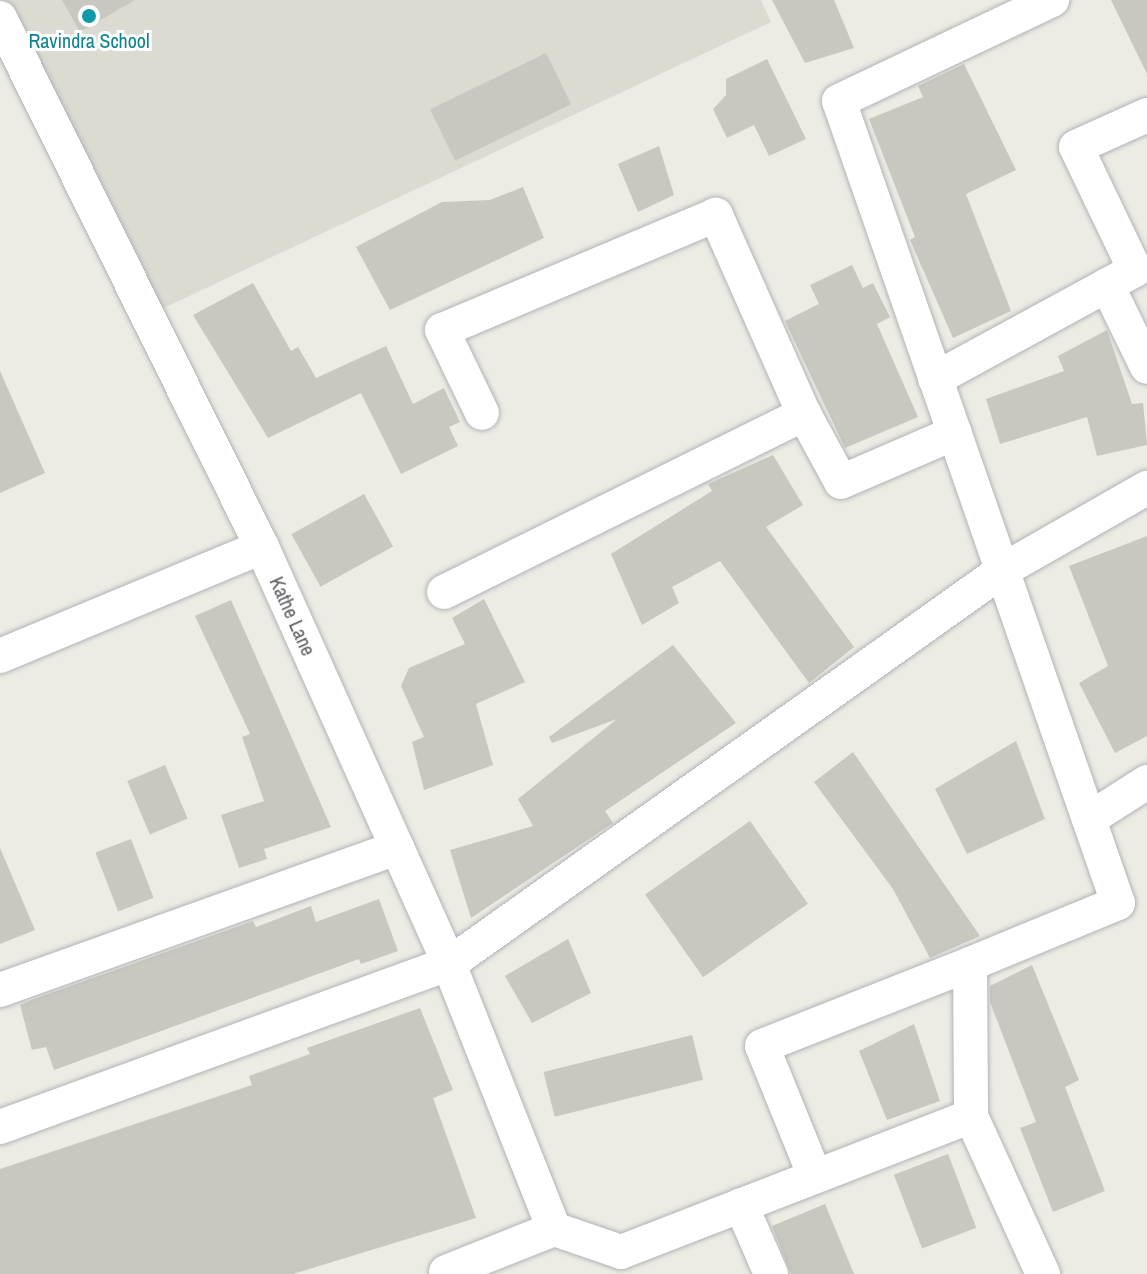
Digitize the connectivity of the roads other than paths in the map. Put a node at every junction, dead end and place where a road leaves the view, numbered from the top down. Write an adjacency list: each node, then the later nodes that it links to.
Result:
1 (1052, 0): 6 (street)
2 (0, 18): 11 (street, Kathe Lane)
3 (1147, 115): 4 (street)
4 (1129, 273): 5 (street); 6 (street)
5 (1147, 367)
6 (935, 379): 9 (street)
7 (482, 413): 8 (street)
8 (804, 414): 9 (street); 13 (street)
9 (955, 433): 12 (street)
10 (1147, 488): 12 (street)
11 (262, 547): 14 (street); 17 (street, Kathe Lane)
12 (1003, 570): 16 (street); 18 (street)
13 (444, 592)
14 (0, 656)
15 (1147, 782): 16 (street)
16 (1089, 819): 19 (street)
17 (397, 848): 18 (street, Kathe Lane); 20 (street)
18 (449, 964): 22 (street); 25 (street, Kathe Lane)
19 (970, 964): 21 (street); 23 (street)
20 (0, 990)
21 (971, 1116): 23 (street); 28 (street)
22 (0, 1127)
23 (814, 1174): 24 (street)
24 (741, 1205): 25 (street); 27 (street)
25 (554, 1229): 26 (street)
26 (444, 1273)
27 (771, 1274)
28 (1043, 1274)

